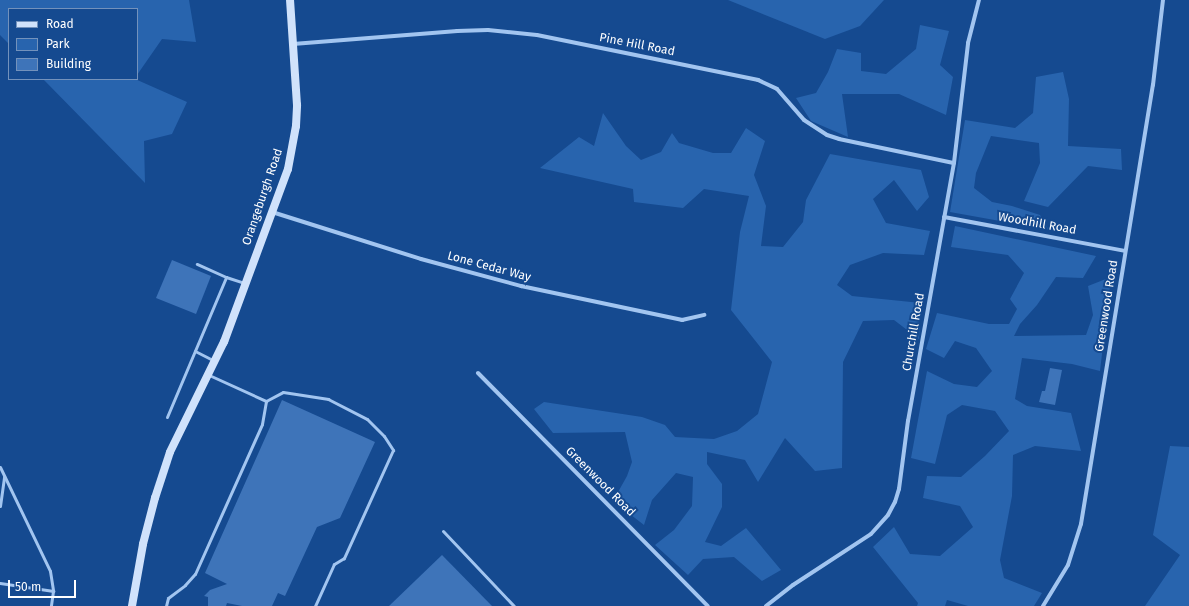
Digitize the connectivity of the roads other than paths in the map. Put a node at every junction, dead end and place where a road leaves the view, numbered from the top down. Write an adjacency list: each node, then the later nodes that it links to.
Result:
1 (290, 0): 4 (street, Orangeburgh Road)
2 (979, 0): 5 (street, Churchill Road)
3 (1164, 0): 8 (street, Greenwood Road)
4 (293, 44): 5 (street, Pine Hill Road); 6 (street, Orangeburgh Road)
5 (954, 163): 7 (street, Churchill Road)
6 (272, 212): 11 (street, Orangeburgh Road); 12 (street, Lone Cedar Way)
7 (944, 217): 8 (street, Woodhill Road); 31 (street, Churchill Road)
8 (1125, 251): 32 (street, Greenwood Road)
9 (197, 264): 10 (lane)
10 (226, 277): 11 (lane); 13 (lane)
11 (247, 282): 14 (street, Orangeburgh Road)
12 (704, 315)
13 (195, 351): 14 (lane); 18 (lane)
14 (215, 361): 16 (street, Orangeburgh Road)
15 (478, 373): 30 (street, Greenwood Road)
16 (209, 374): 17 (lane); 26 (street, Orangeburgh Road)
17 (266, 401): 27 (lane); 28 (lane)
18 (168, 416)
19 (0, 466): 20 (lane)
20 (4, 476): 21 (lane); 24 (lane)
21 (0, 506)
22 (443, 531): 29 (lane)
23 (0, 583): 24 (lane)
24 (53, 591): 25 (lane)
25 (51, 606)
26 (132, 606)
27 (166, 606)
28 (315, 606)
29 (514, 606)
30 (708, 606)
31 (766, 606)
32 (1043, 606)

